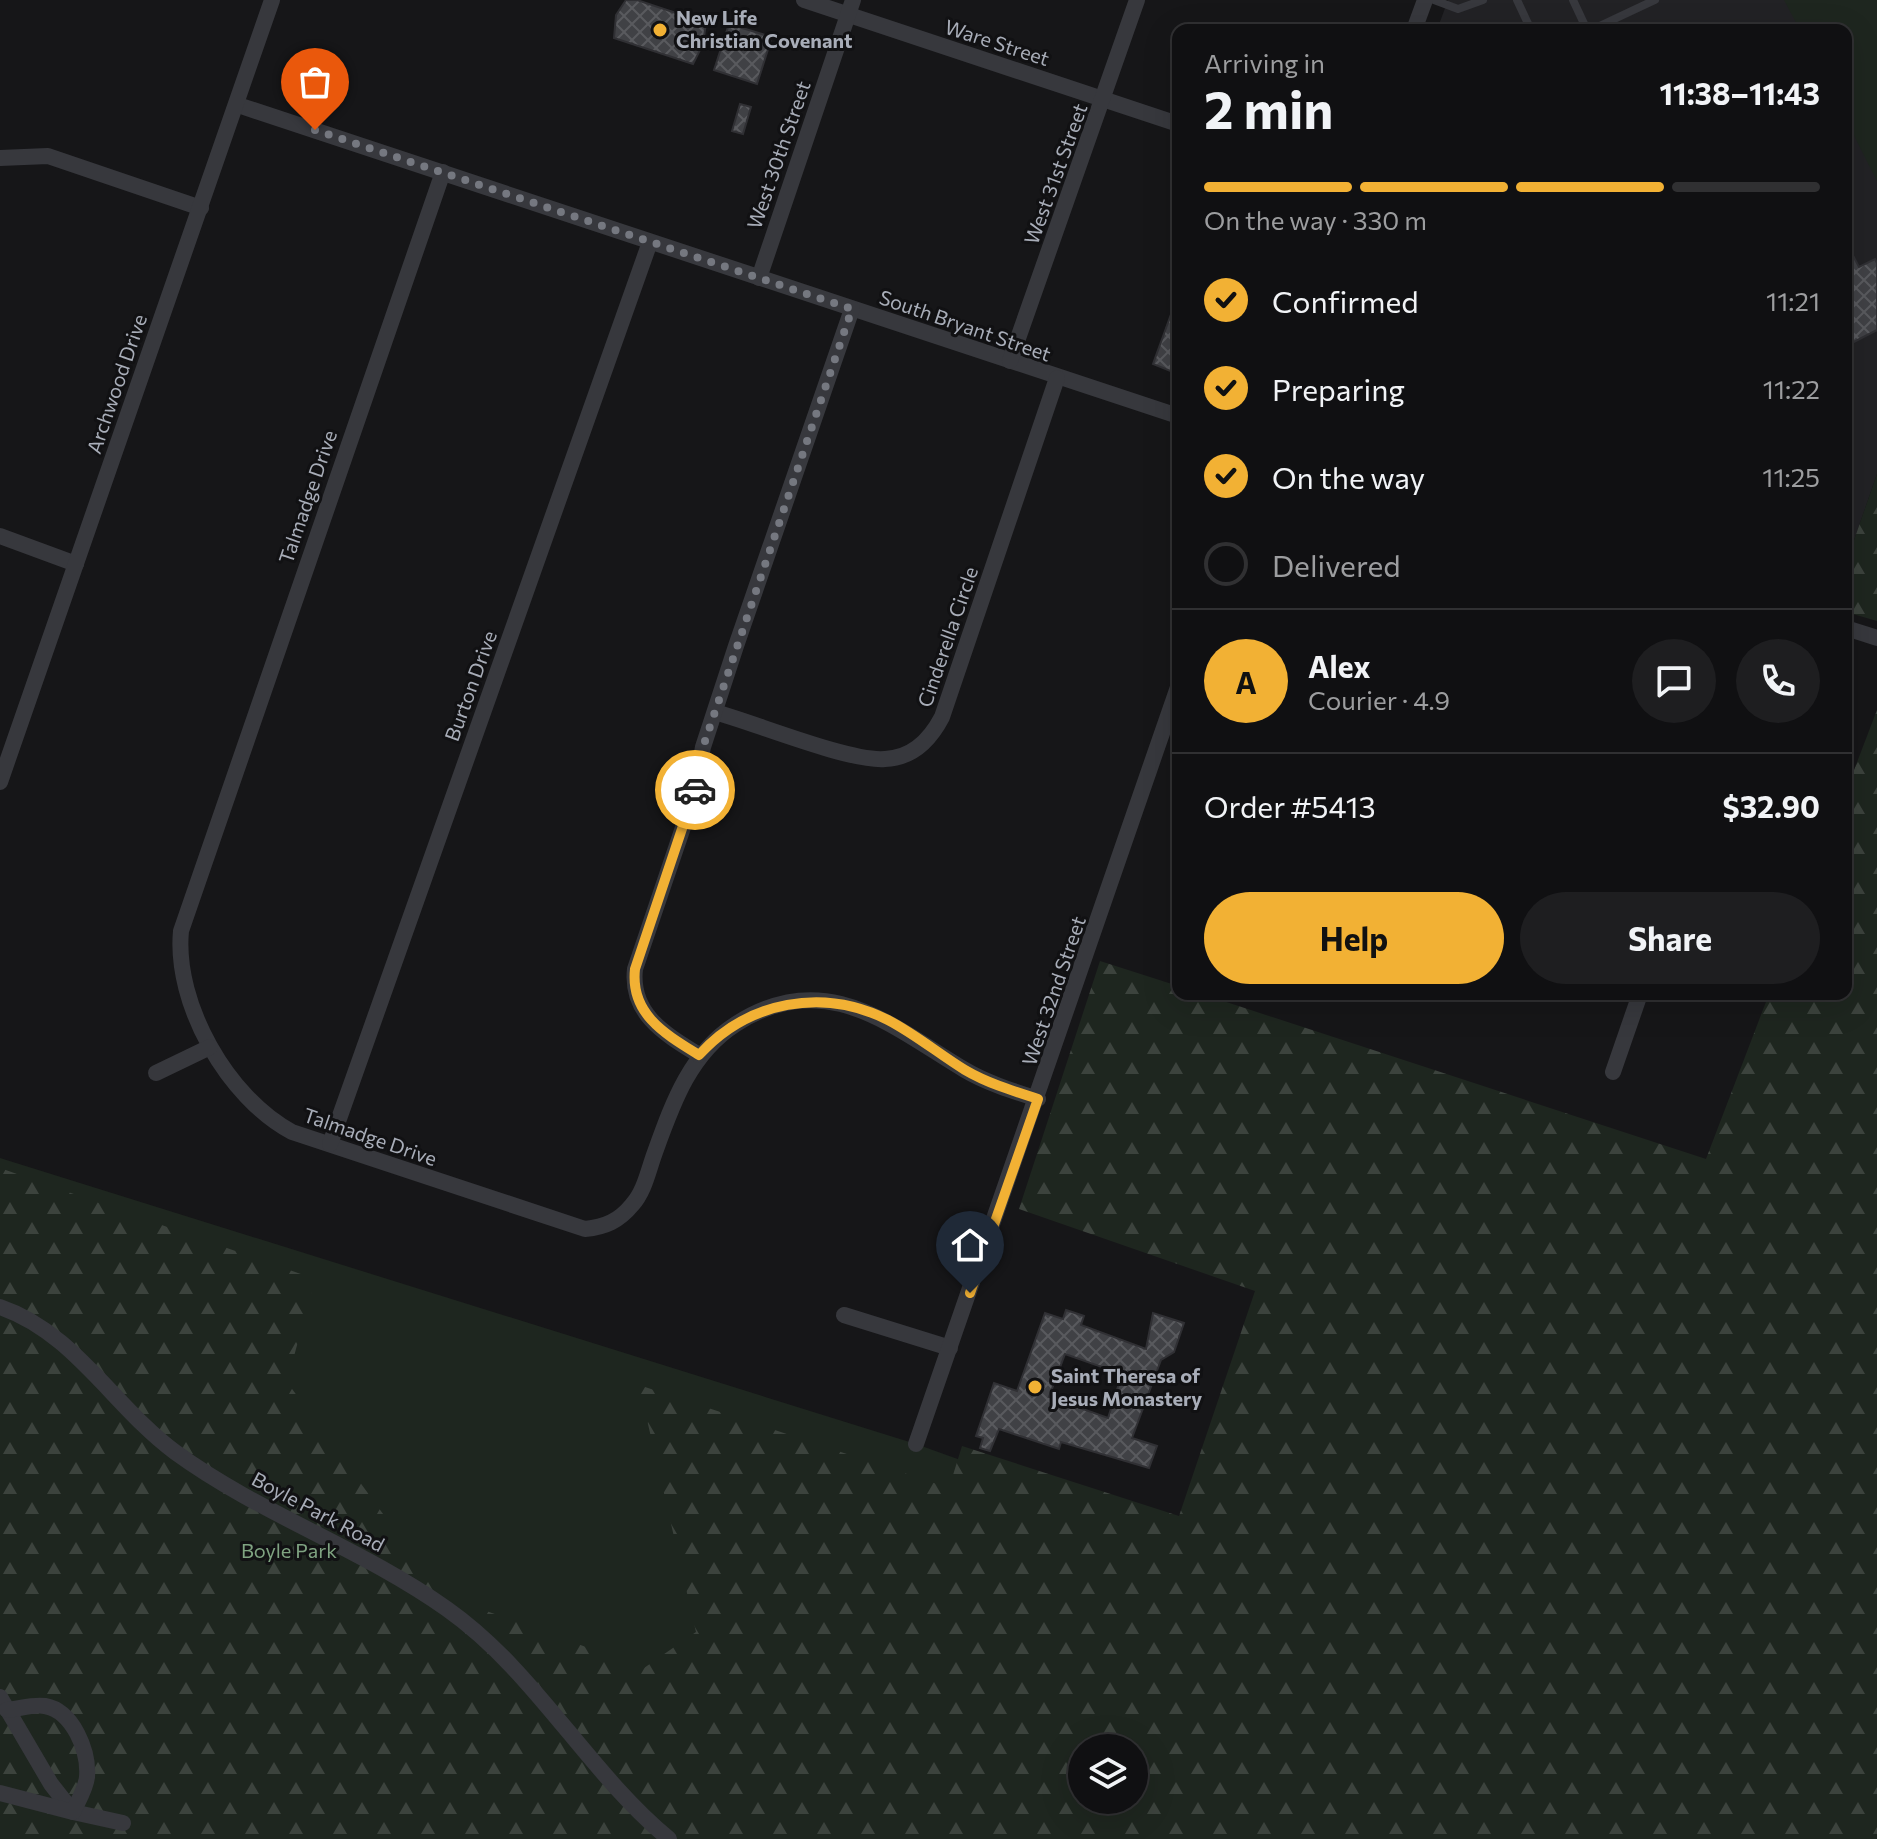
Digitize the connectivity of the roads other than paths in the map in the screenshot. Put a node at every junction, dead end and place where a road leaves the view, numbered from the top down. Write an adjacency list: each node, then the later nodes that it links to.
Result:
1 (272, 0): 16 (street, Archwood Drive)
2 (804, 0): 10 (street, Ware Street)
3 (1137, 0): 15 (street, West 31st Street)
4 (1425, 0): 11 (street)
5 (1434, 0): 6 (lane)
6 (1483, 0)
7 (1517, 0): 12 (lane)
8 (1573, 0): 13 (lane)
9 (1655, 0): 14 (lane)
10 (850, 7): 15 (street, Ware Street); 22 (street, West 30th Street)
11 (1416, 24)
12 (1528, 24)
13 (1586, 24)
14 (1602, 24)
15 (1104, 99): 17 (street, Ware Street); 24 (street, West 31st Street)
16 (238, 105): 19 (street, South Bryant Street); 20 (street, Archwood Drive)
17 (1172, 122)
18 (0, 158): 20 (street)
19 (443, 172): 21 (street, South Bryant Street); 35 (street, Talmadge Drive)
20 (201, 208): 28 (street, Archwood Drive)
21 (650, 242): 22 (street, South Bryant Street); 40 (street, Burton Drive)
22 (759, 278): 23 (street, South Bryant Street)
23 (852, 309): 24 (street, South Bryant Street); 32 (street)
24 (1010, 361): 25 (street, South Bryant Street)
25 (1057, 378): 26 (street, South Bryant Street); 32 (street, Cinderella Circle)
26 (1172, 414)
27 (0, 536): 28 (street)
28 (76, 564): 33 (street, Archwood Drive)
29 (1852, 630): 30 (street)
30 (1877, 638)
31 (1172, 705): 39 (street, West 32nd Street)
32 (715, 712): 36 (street)
33 (0, 782)
34 (1638, 1000): 37 (street)
35 (210, 1047): 38 (street); 40 (street, Talmadge Drive)
36 (699, 1055): 39 (street, Talmadge Drive); 40 (street, Talmadge Drive)
37 (1613, 1072)
38 (156, 1073)
39 (1038, 1099): 43 (street, West 32nd Street)
40 (330, 1144)
41 (0, 1307): 49 (street, Boyle Park Road)
42 (844, 1315): 43 (street)
43 (950, 1348): 44 (street, West 32nd Street)
44 (916, 1444)
45 (4, 1704): 47 (street); 47 (street)
46 (0, 1793): 47 (street)
47 (73, 1812): 48 (street)
48 (123, 1823)
49 (669, 1839)

